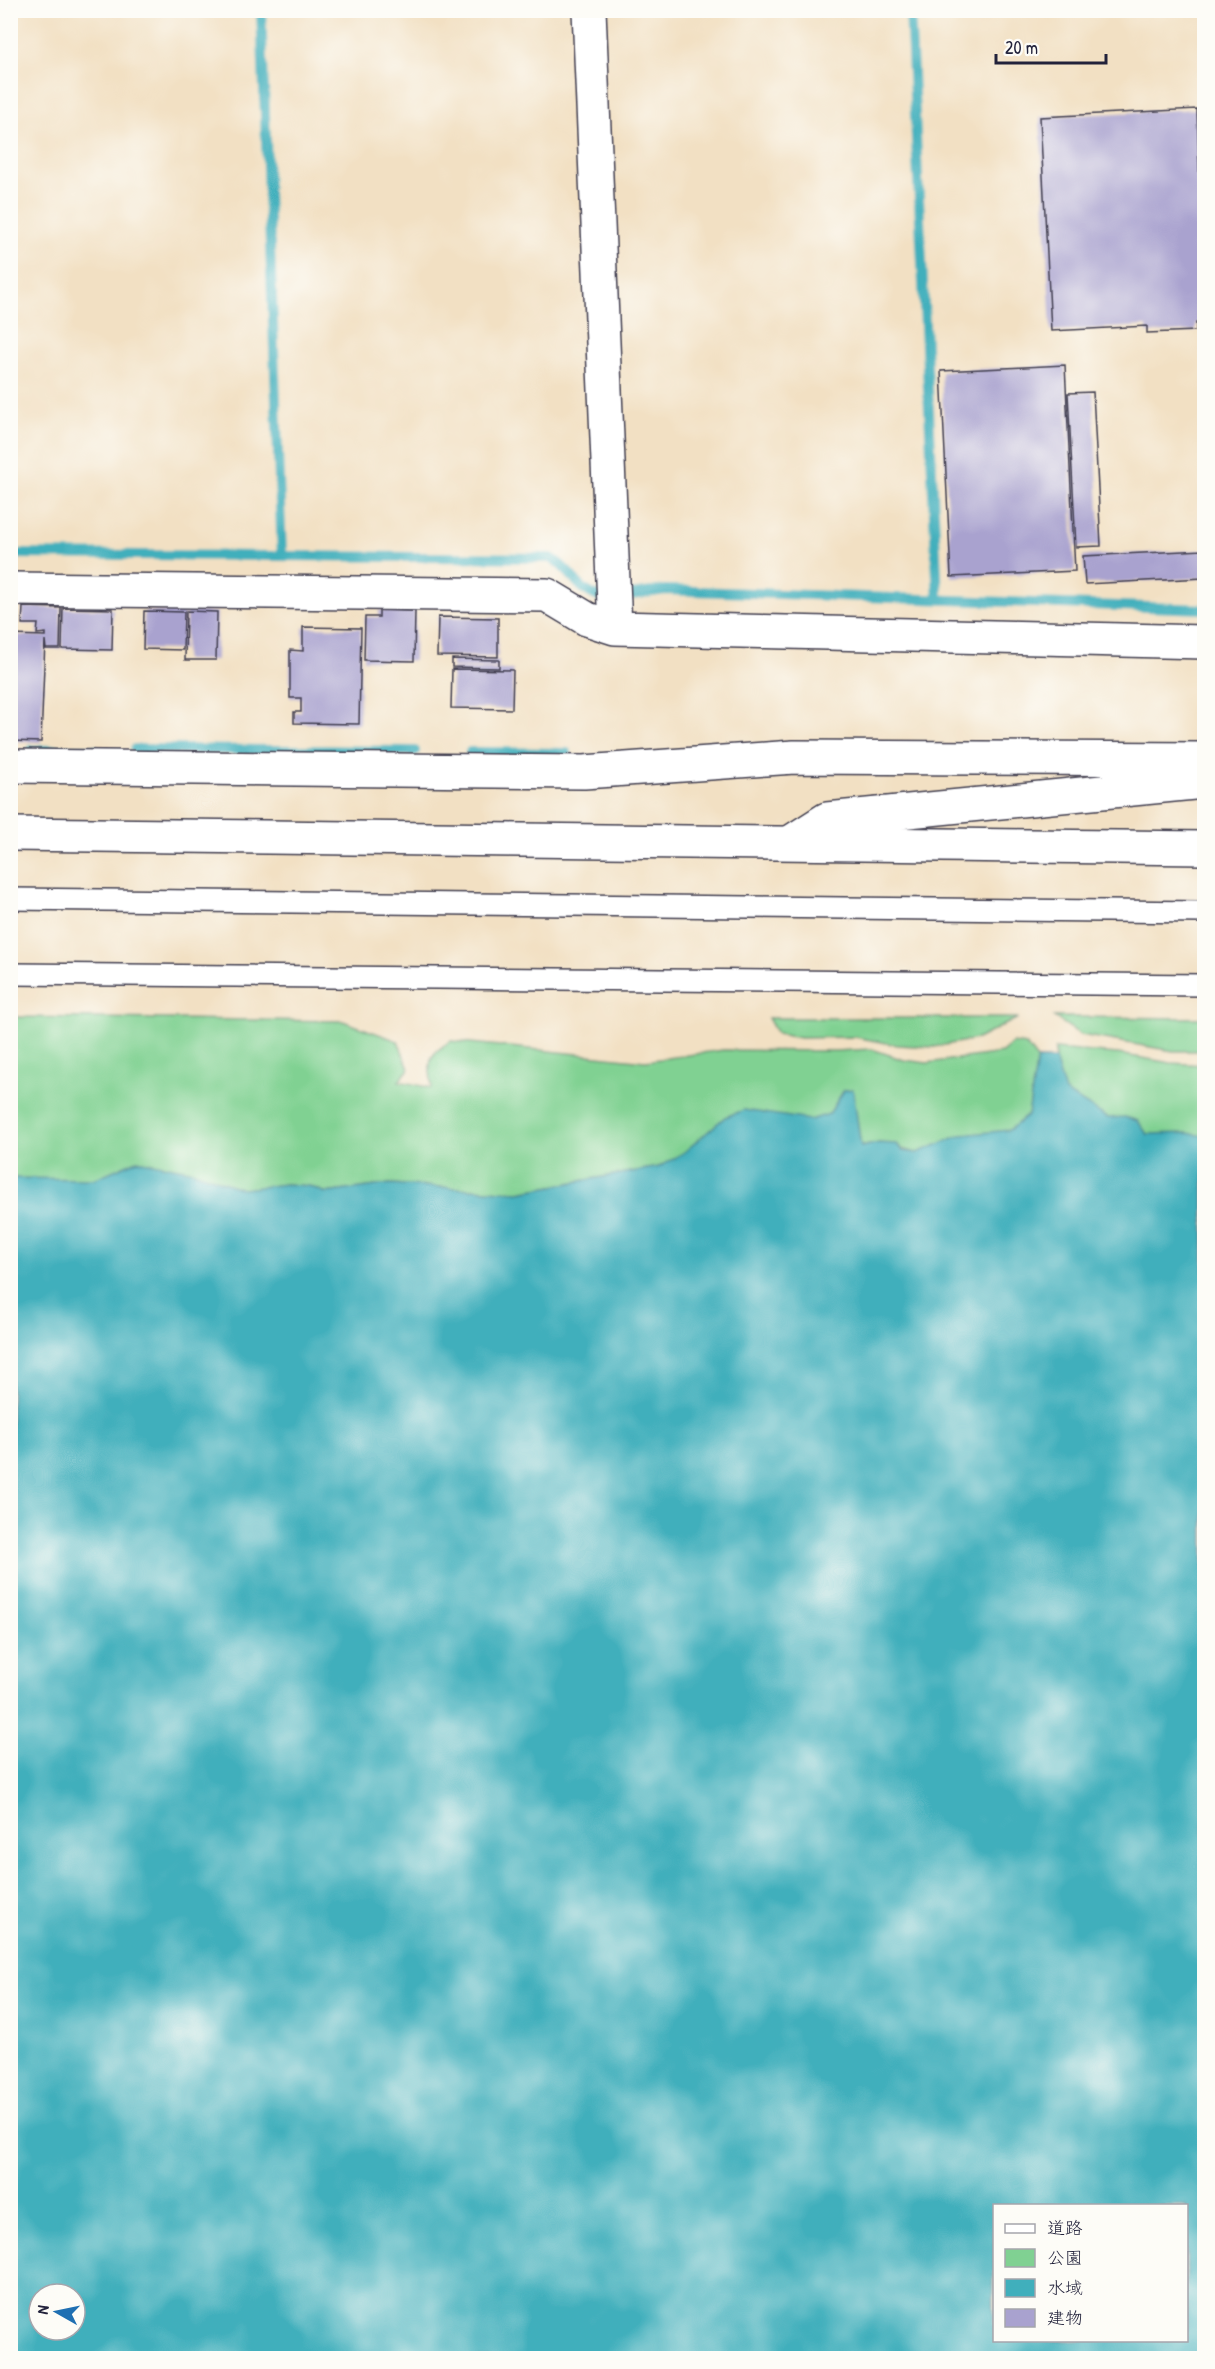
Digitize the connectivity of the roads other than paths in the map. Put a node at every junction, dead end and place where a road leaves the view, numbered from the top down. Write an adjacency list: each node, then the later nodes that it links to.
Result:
1 (589, 10): 3 (street)
2 (10, 590): 3 (street)
3 (615, 627): 4 (street)
4 (1204, 642)
5 (1204, 759): 6 (street)
6 (10, 766)
7 (1204, 782): 9 (street)
8 (10, 834): 9 (street)
9 (791, 842): 10 (street)
10 (1204, 848)
11 (10, 899): 12 (lane)
12 (1204, 912)
13 (10, 974): 14 (lane)
14 (1204, 985)

